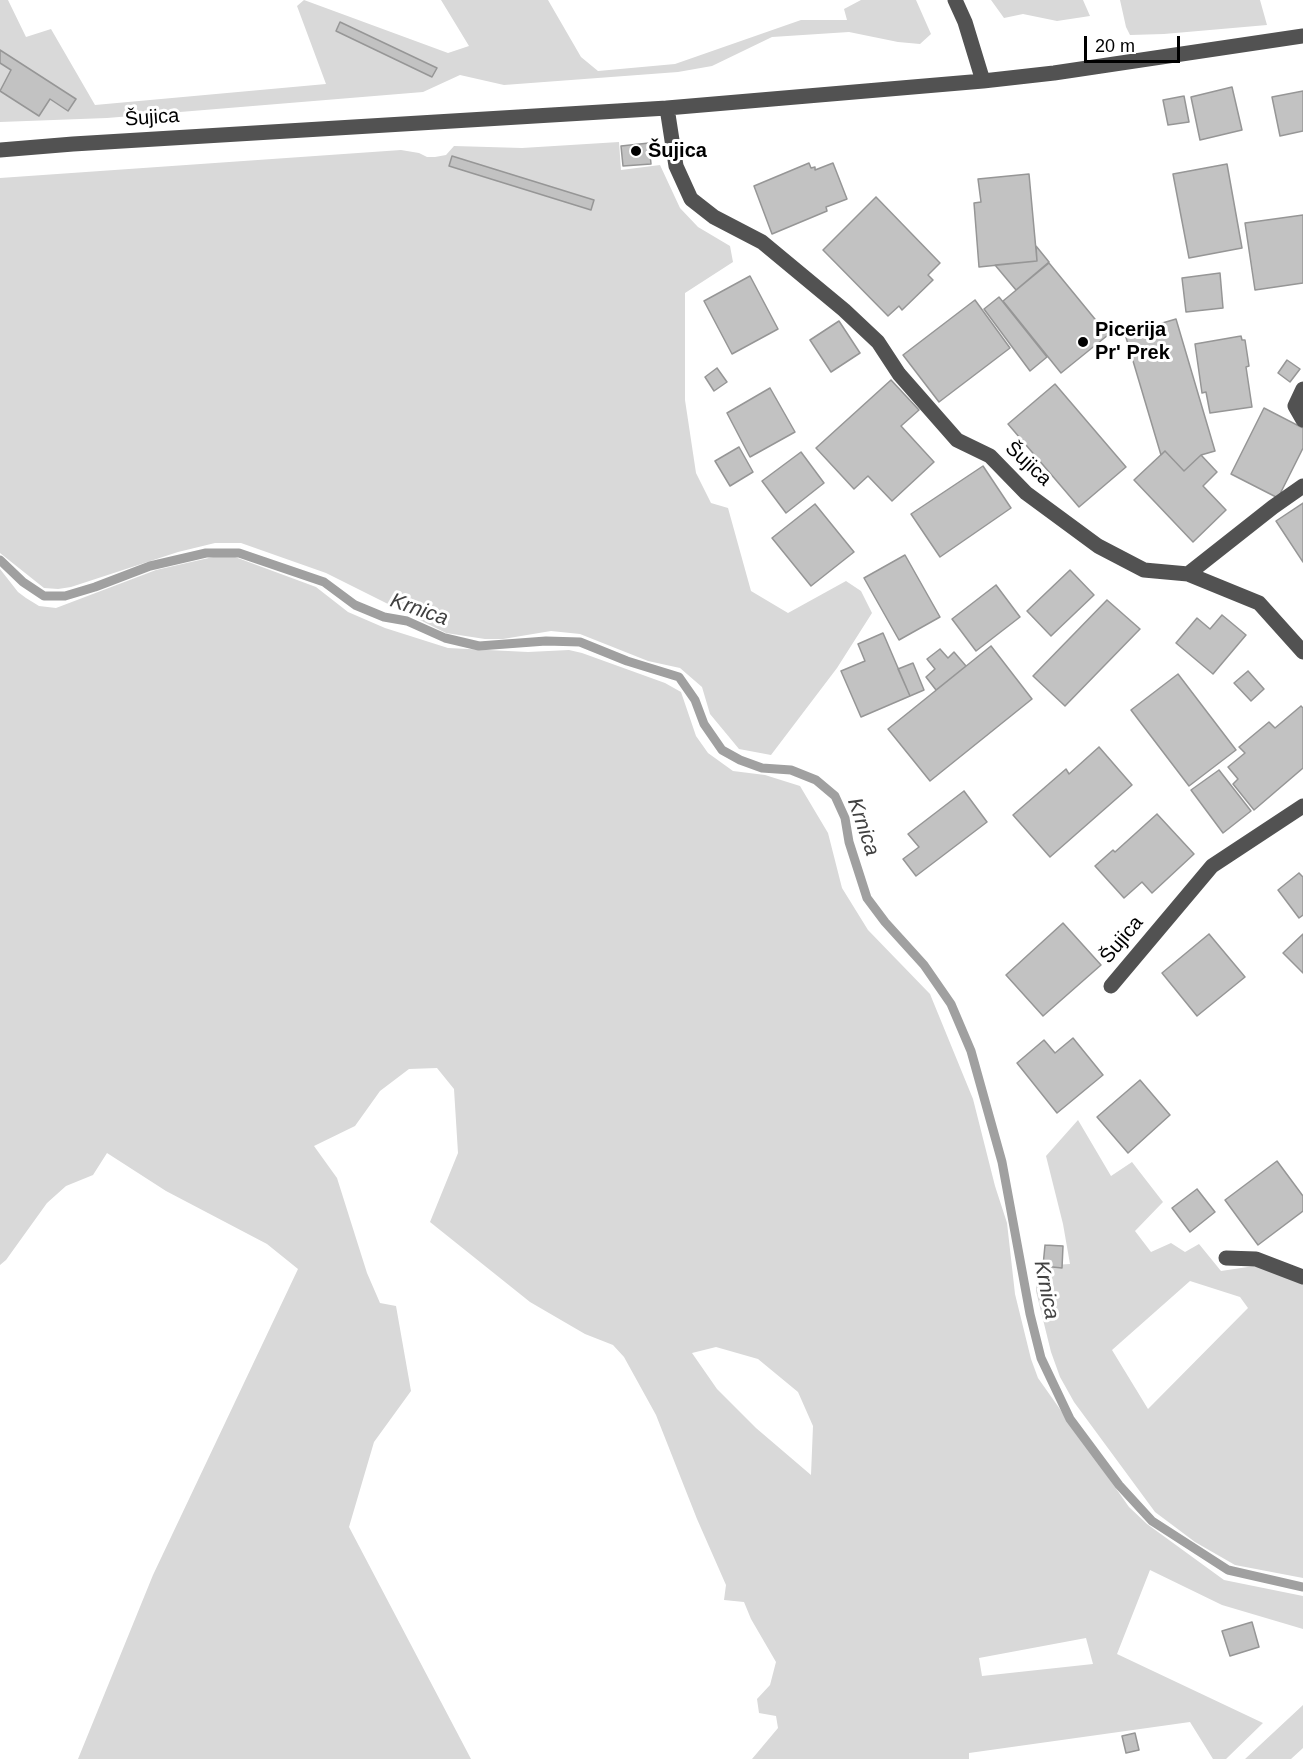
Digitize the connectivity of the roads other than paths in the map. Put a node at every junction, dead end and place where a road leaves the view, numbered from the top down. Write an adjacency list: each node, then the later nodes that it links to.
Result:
1 (955, 0): 3 (street)
2 (1303, 36): 3 (street, Šujica)
3 (983, 81): 4 (street, Šujica)
4 (667, 108): 5 (street, Šujica); 9 (street, Šujica)
5 (0, 150)
6 (1303, 389): 7 (street)
7 (1303, 420)
8 (1303, 486): 9 (street)
9 (1188, 574): 10 (street, Šujica)
10 (1303, 651)
11 (1303, 806): 12 (street, Šujica)
12 (1111, 986)
13 (1226, 1258): 14 (street)
14 (1303, 1277)

